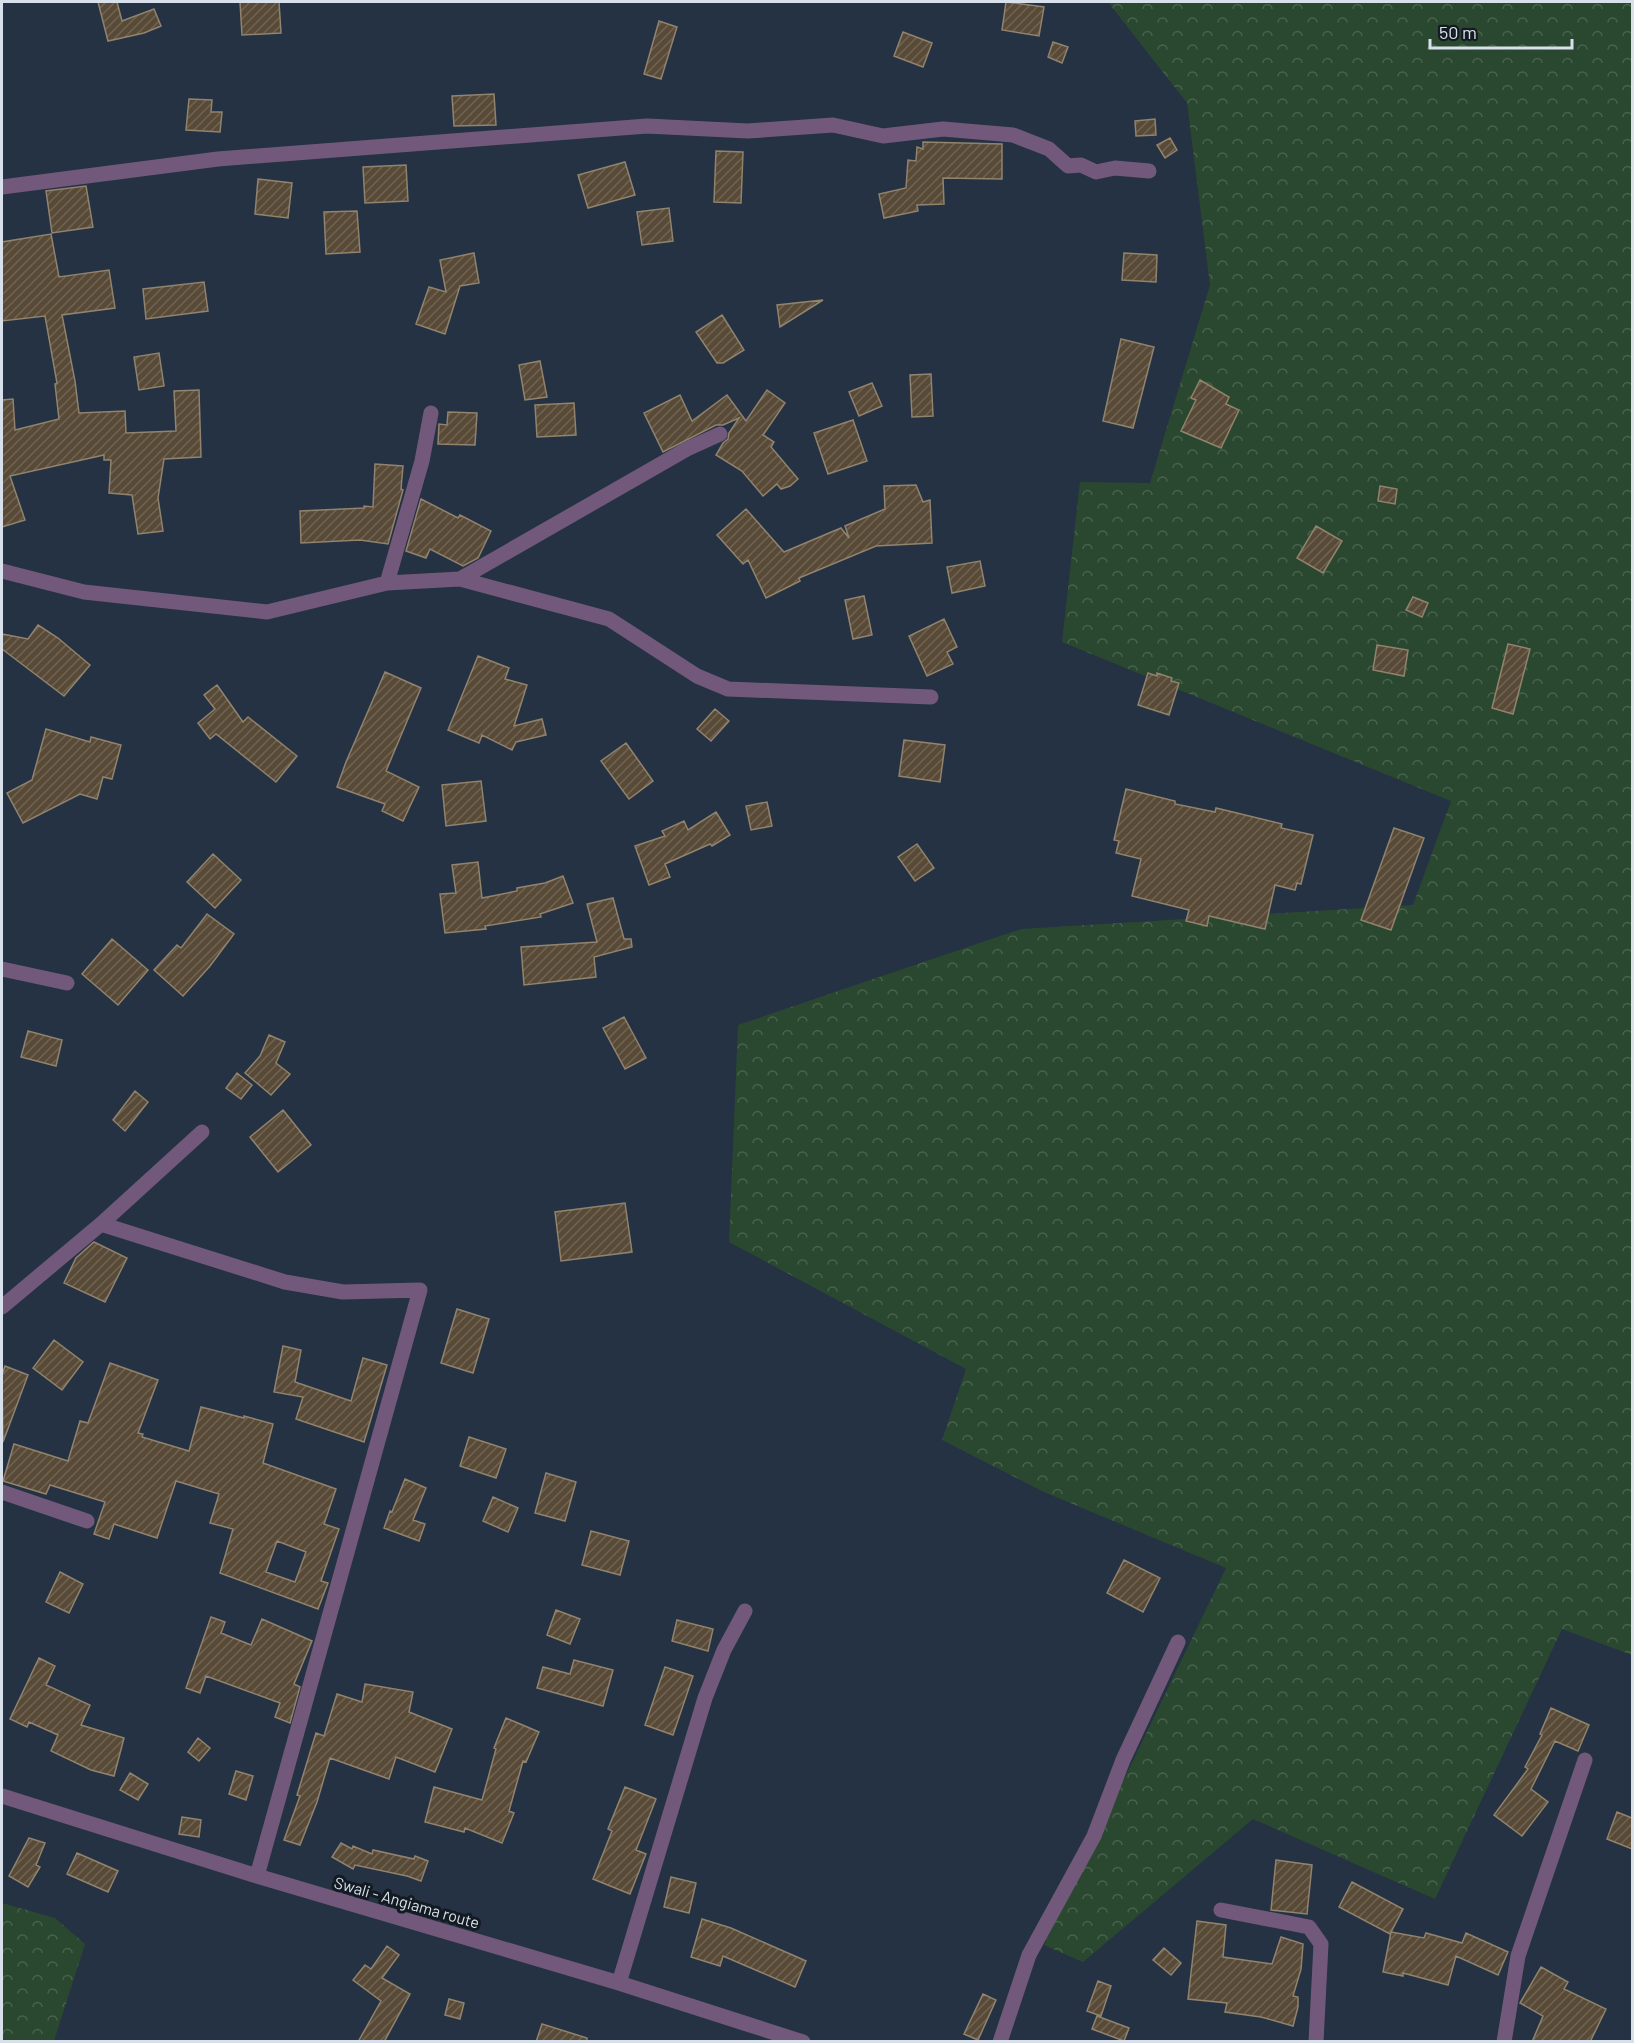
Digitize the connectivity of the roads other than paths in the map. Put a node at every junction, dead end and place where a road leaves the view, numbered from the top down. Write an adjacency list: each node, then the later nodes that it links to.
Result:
1 (1149, 171): 2 (street)
2 (2, 187)
3 (431, 413): 7 (street)
4 (720, 434): 6 (street)
5 (2, 571): 7 (street)
6 (460, 579): 7 (street); 8 (street)
7 (387, 583)
8 (931, 697)
9 (2, 969): 10 (street)
10 (67, 983)
11 (202, 1132): 12 (street)
12 (101, 1224): 13 (street); 20 (street)
13 (2, 1307)
14 (2, 1492): 15 (street)
15 (87, 1521)
16 (745, 1611): 22 (street)
17 (1178, 1642): 24 (street)
18 (1585, 1760): 26 (street)
19 (2, 1796): 20 (street, Swali - Angiama route)
20 (256, 1876): 22 (street, Swali - Angiama route)
21 (1221, 1910): 25 (street)
22 (619, 1983): 23 (street, Swali - Angiama route)
23 (803, 2042)
24 (1000, 2042)
25 (1316, 2042)
26 (1504, 2042)

